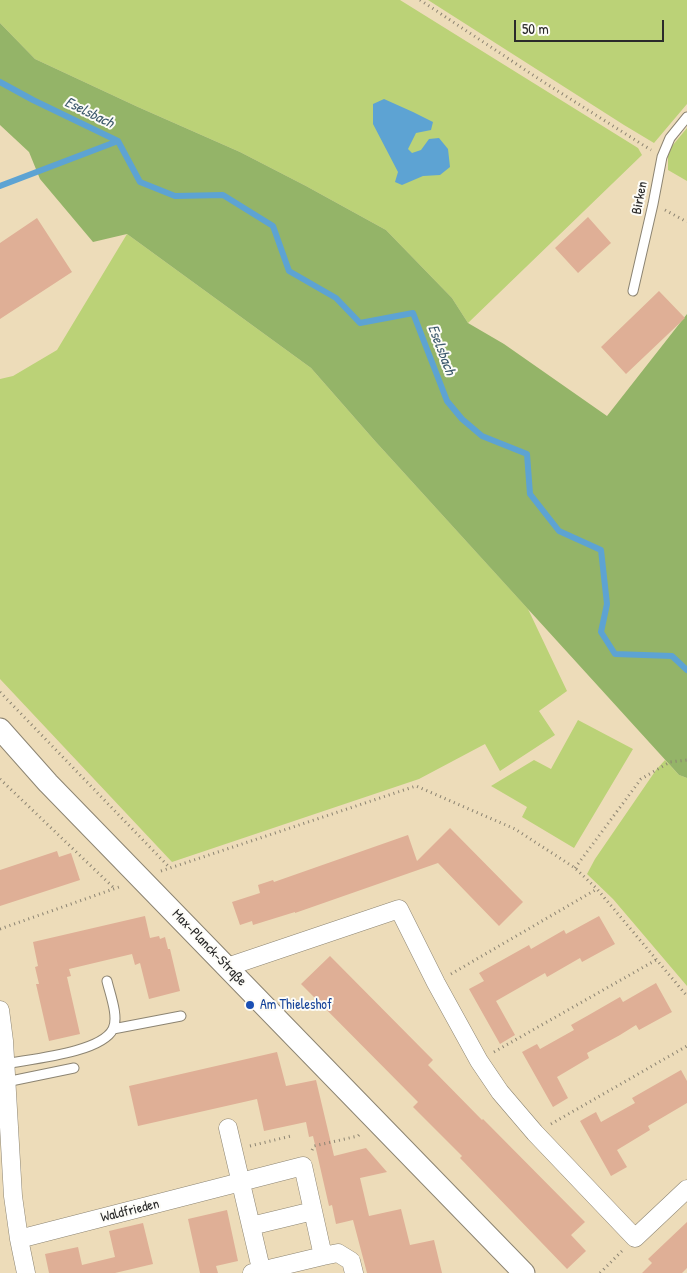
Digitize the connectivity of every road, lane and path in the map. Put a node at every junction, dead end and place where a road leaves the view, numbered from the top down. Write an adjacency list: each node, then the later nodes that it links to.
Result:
1 (420, 0): 3 (path)
2 (687, 118): 3 (lane, Birken)
3 (662, 157): 4 (lane, Birken)
4 (653, 204): 5 (path); 6 (lane, Birken)
5 (687, 222)
6 (633, 291)
7 (0, 692): 11 (path)
8 (0, 730): 13 (street, Max-Planck-Straße)
9 (687, 760): 12 (path)
10 (0, 779): 14 (path)
11 (170, 868): 12 (path); 13 (path)
12 (575, 868): 15 (path)
13 (141, 878): 14 (path); 18 (street, Max-Planck-Straße)
14 (115, 889): 16 (path)
15 (597, 889): 17 (path); 20 (path)
16 (0, 929)
17 (656, 960): 21 (path); 26 (path)
18 (227, 967): 20 (street); 30 (street, Max-Planck-Straße)
19 (107, 981): 24 (lane)
20 (436, 984): 26 (street)
21 (687, 996)
22 (0, 1010): 27 (street)
23 (181, 1016): 24 (lane)
24 (113, 1029): 27 (lane)
25 (687, 1046): 32 (path)
26 (479, 1061): 32 (street)
27 (5, 1064): 29 (street)
28 (74, 1068): 29 (lane)
29 (6, 1082): 34 (street)
30 (374, 1119): 36 (path); 47 (street, Max-Planck-Straße)
31 (228, 1128): 35 (street)
32 (536, 1133): 41 (street)
33 (291, 1136): 35 (path)
34 (5, 1144): 42 (street)
35 (233, 1150): 37 (street)
36 (303, 1166): 37 (street, Waldfrieden); 39 (street)
37 (241, 1182): 40 (street); 42 (street, Waldfrieden)
38 (687, 1189): 41 (street)
39 (313, 1211): 40 (street); 43 (street)
40 (251, 1226): 44 (street)
41 (635, 1238): 48 (path)
42 (19, 1240): 45 (street)
43 (323, 1256): 44 (street); 46 (street)
44 (258, 1272)
45 (26, 1273)
46 (354, 1273)
47 (524, 1273)
48 (600, 1273)

